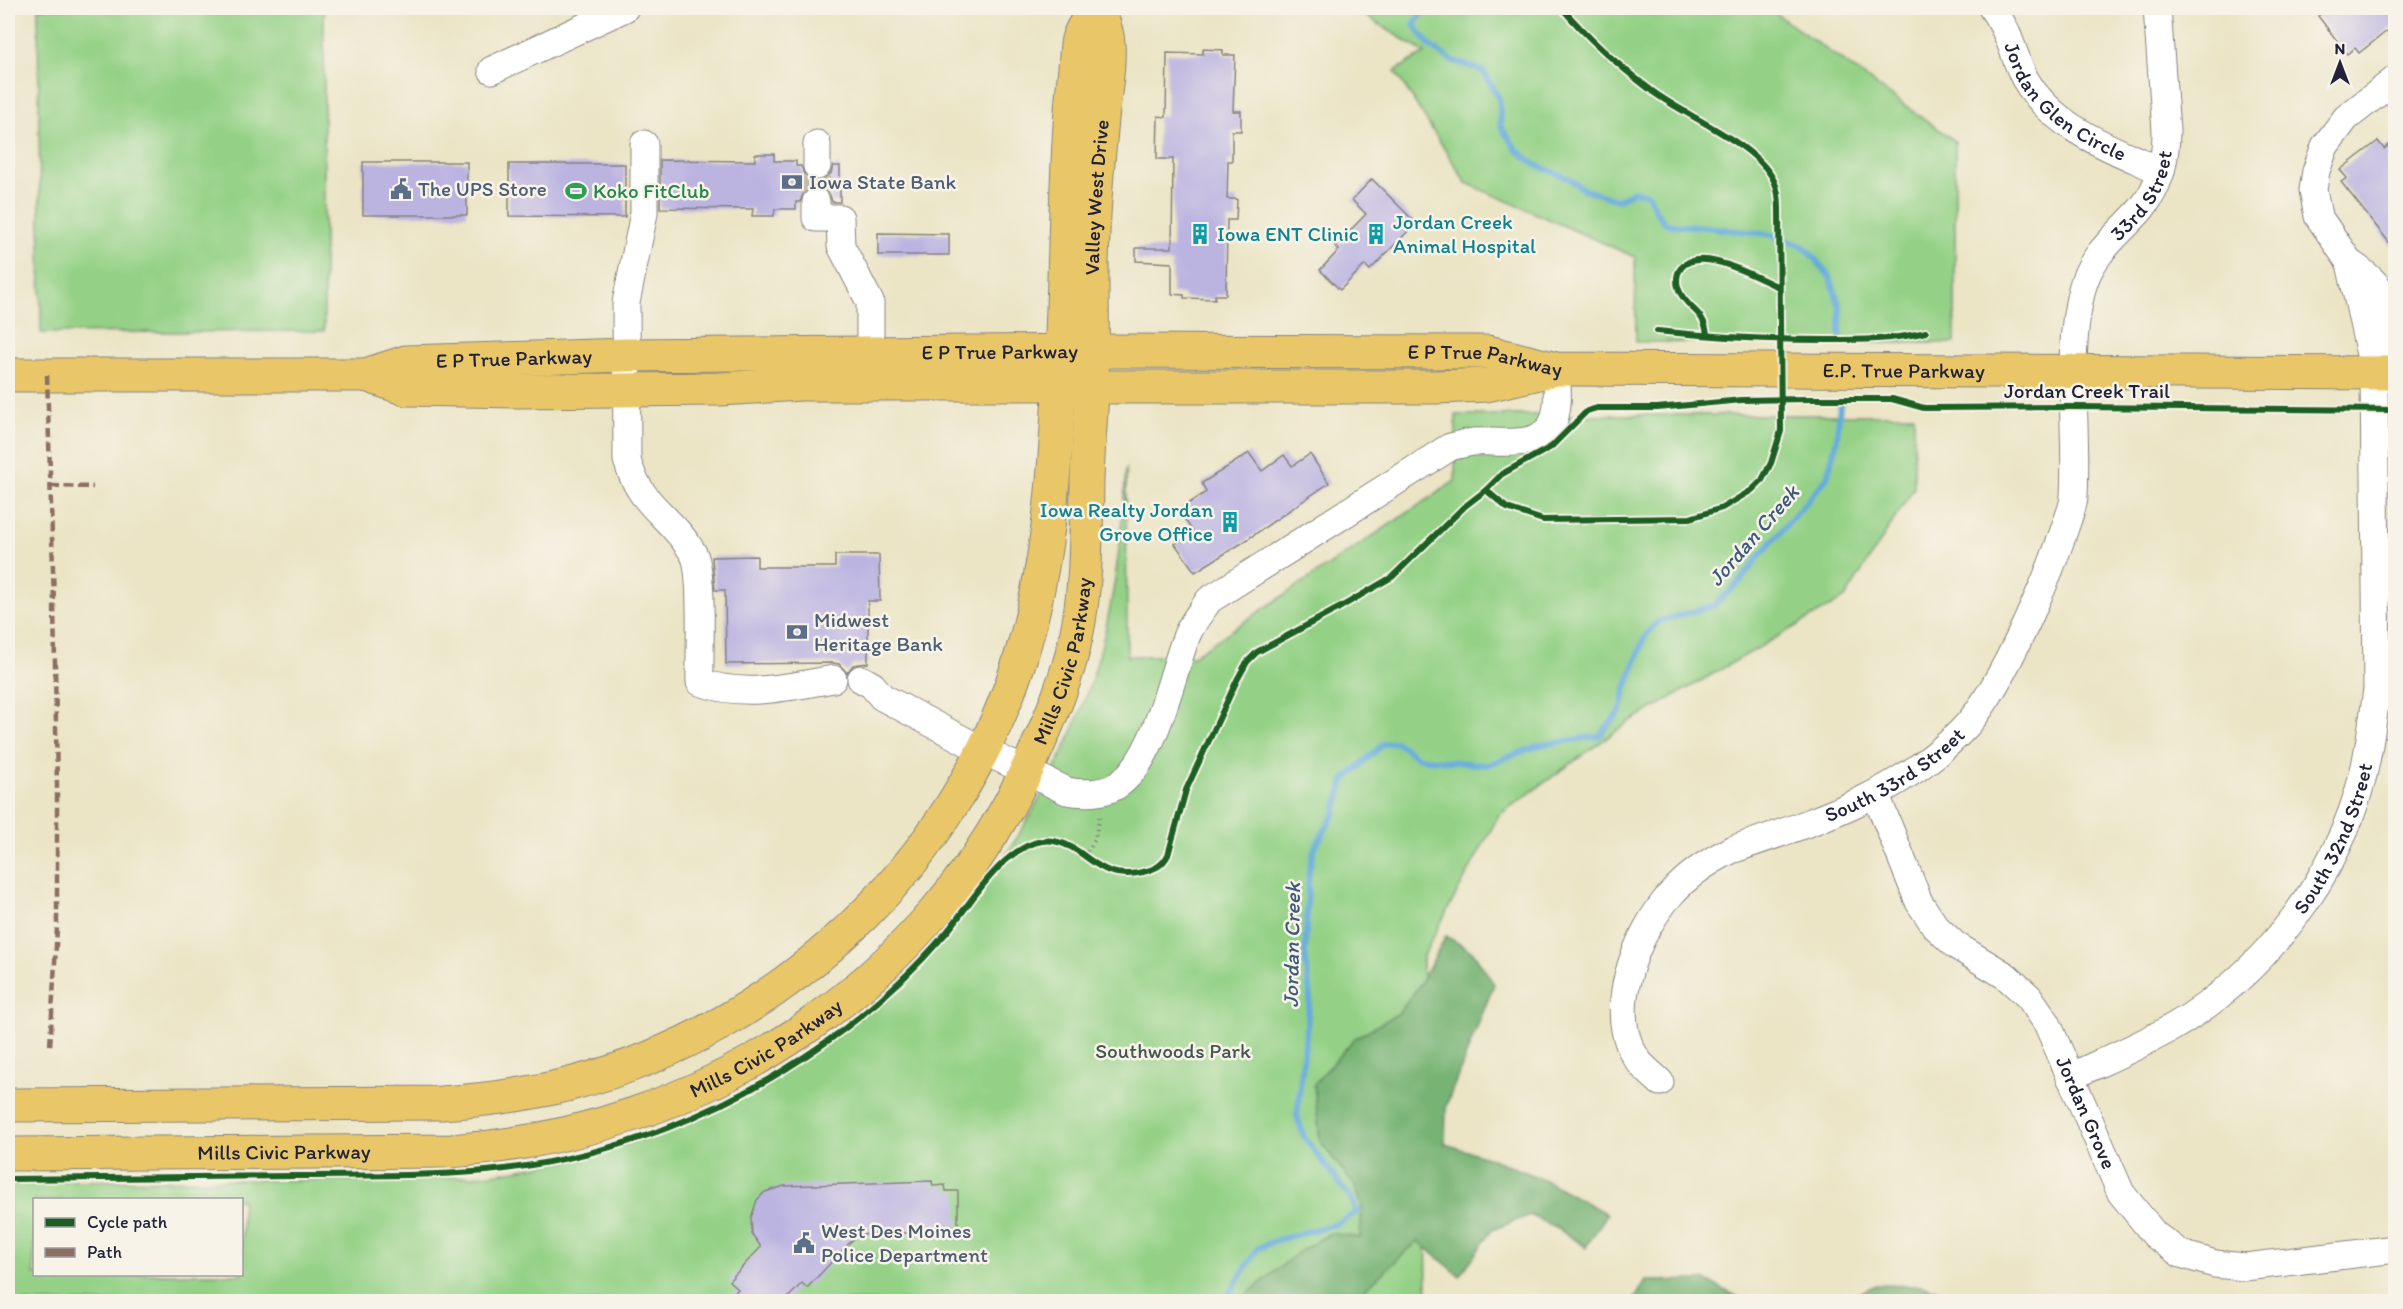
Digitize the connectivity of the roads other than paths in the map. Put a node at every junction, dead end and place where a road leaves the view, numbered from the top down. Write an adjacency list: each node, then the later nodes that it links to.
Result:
1 (625, 8): 5 (street)
2 (1097, 8): 12 (main road, Valley West Drive)
3 (1992, 8): 8 (street, Jordan Glen Circle)
4 (2157, 8): 8 (street, 33rd Street)
5 (492, 70)
6 (2396, 79): 15 (street, South 32nd Street)
7 (644, 144): 11 (street)
8 (2162, 171): 14 (street, 33rd Street)
9 (816, 202): 10 (street)
10 (870, 353): 11 (main road, E P True Parkway); 12 (main road, E P True Parkway)
11 (626, 355): 17 (main road, E P True Parkway); 19 (street)
12 (1071, 362): 13 (main road, E P True Parkway); 18 (main road, Valley West Drive); 19 (main road, E P True Parkway); 22 (main road, Mills Civic Parkway)
13 (1556, 369): 14 (main road, E.P. True Parkway); 18 (main road, E P True Parkway); 23 (street)
14 (2074, 370): 15 (main road, E.P. True Parkway); 24 (street, South 33rd Street)
15 (2385, 373): 25 (street, South 32nd Street)
16 (8, 375): 17 (main road, E P True Parkway)
17 (366, 375): 19 (main road, E P True Parkway)
18 (1092, 387): 23 (main road, Mills Civic Parkway)
19 (626, 390): 20 (street)
20 (833, 679)
21 (861, 679): 22 (street)
22 (982, 750): 23 (street); 27 (main road, Mills Civic Parkway)
23 (1027, 771): 28 (main road, Mills Civic Parkway)
24 (1876, 795): 25 (street, Jordan Grove); 26 (street, South 33rd Street)
25 (2070, 1077): 29 (street, Jordan Grove)
26 (1660, 1082)
27 (8, 1105)
28 (8, 1154)
29 (2396, 1249)

